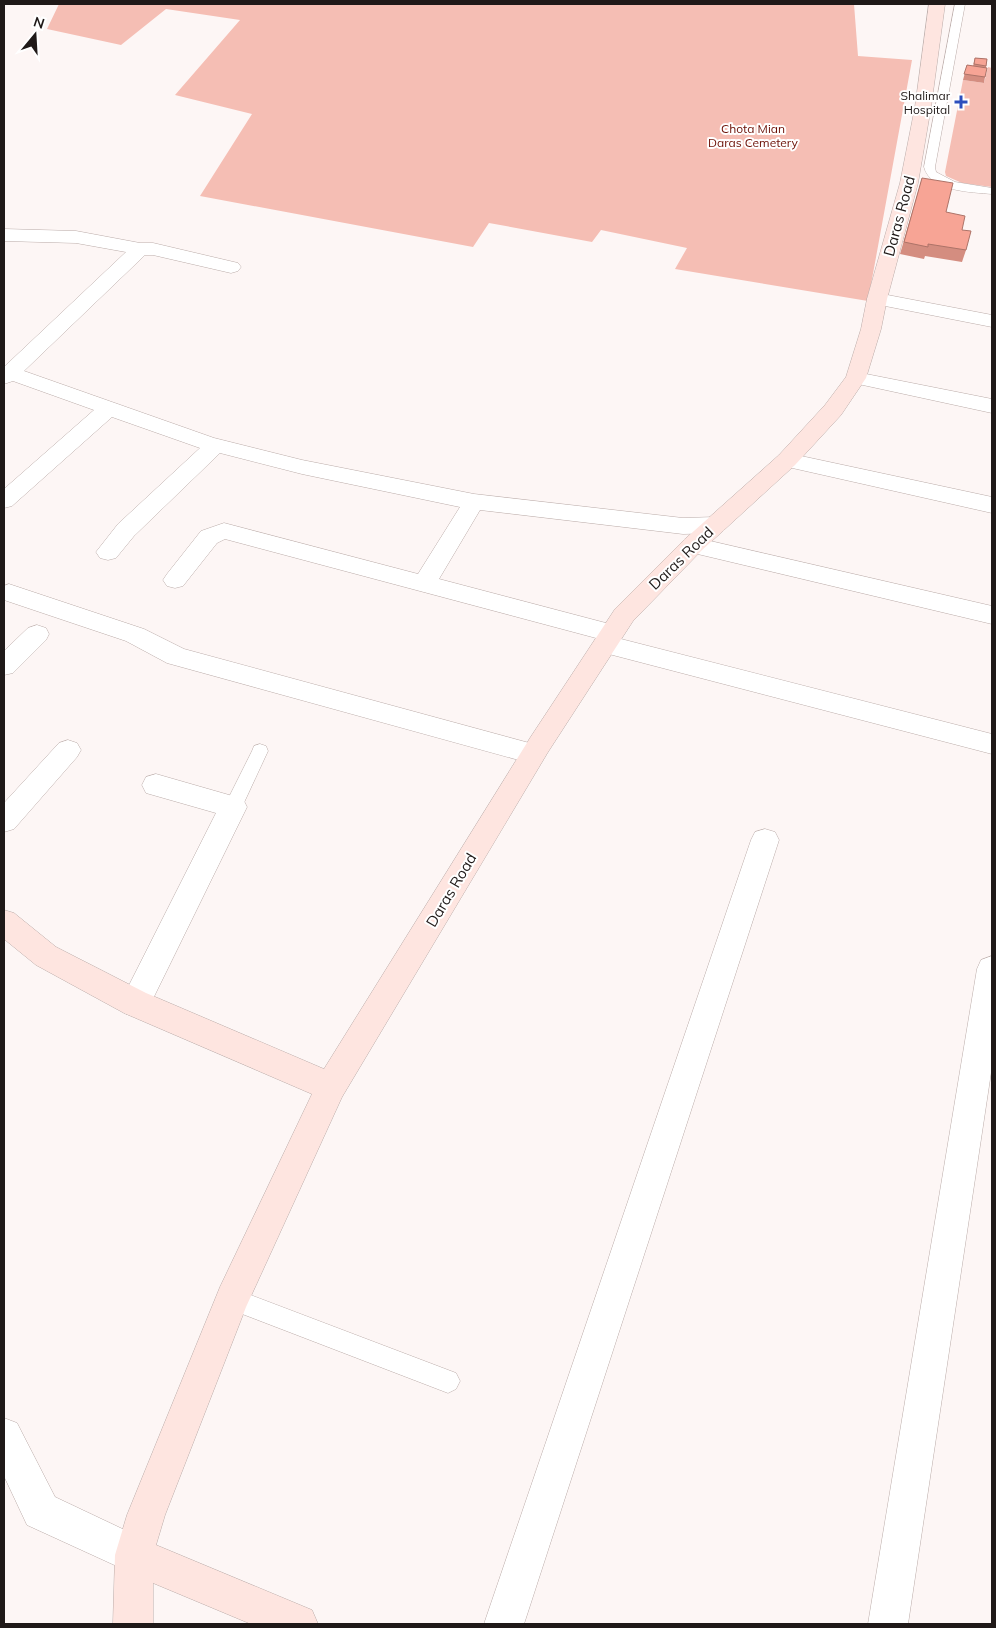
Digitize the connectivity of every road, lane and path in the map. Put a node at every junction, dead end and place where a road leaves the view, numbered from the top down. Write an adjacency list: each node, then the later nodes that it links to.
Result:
1 (937, 4): 7 (street, Daras Road)
2 (960, 4): 3 (lane)
3 (992, 191)
4 (4, 235): 5 (street)
5 (140, 249): 6 (street); 9 (street)
6 (231, 266)
7 (876, 299): 8 (street); 10 (street, Daras Road)
8 (992, 322)
9 (7, 375): 12 (street)
10 (856, 378): 11 (street); 14 (street, Daras Road)
11 (992, 406)
12 (109, 408): 13 (street); 15 (street)
13 (215, 446): 16 (street); 20 (street)
14 (787, 460): 17 (street); 18 (street, Daras Road)
15 (4, 501)
16 (474, 502): 18 (street); 22 (street)
17 (992, 505)
18 (715, 525): 19 (street, Daras Road)
19 (694, 545): 24 (street); 26 (street, Daras Road)
20 (108, 552)
21 (175, 580): 22 (street)
22 (424, 584): 26 (street)
23 (9, 594): 31 (street)
24 (992, 615)
25 (37, 634): 27 (street)
26 (608, 639): 28 (street); 31 (street, Daras Road)
27 (4, 666)
28 (992, 744)
29 (68, 750): 34 (street)
30 (260, 751): 33 (lane)
31 (533, 754): 39 (street, Daras Road)
32 (156, 784): 33 (street)
33 (233, 807): 38 (street)
34 (4, 821)
35 (765, 840): 46 (street)
36 (4, 922): 38 (street)
37 (992, 969): 47 (street)
38 (135, 1003): 39 (street)
39 (331, 1087): 40 (street, Daras Road)
40 (232, 1299): 41 (lane); 43 (street, Daras Road)
41 (448, 1381)
42 (4, 1436): 43 (street)
43 (134, 1555): 44 (street, Daras Road); 45 (street)
44 (133, 1624)
45 (298, 1624)
46 (504, 1624)
47 (888, 1624)

